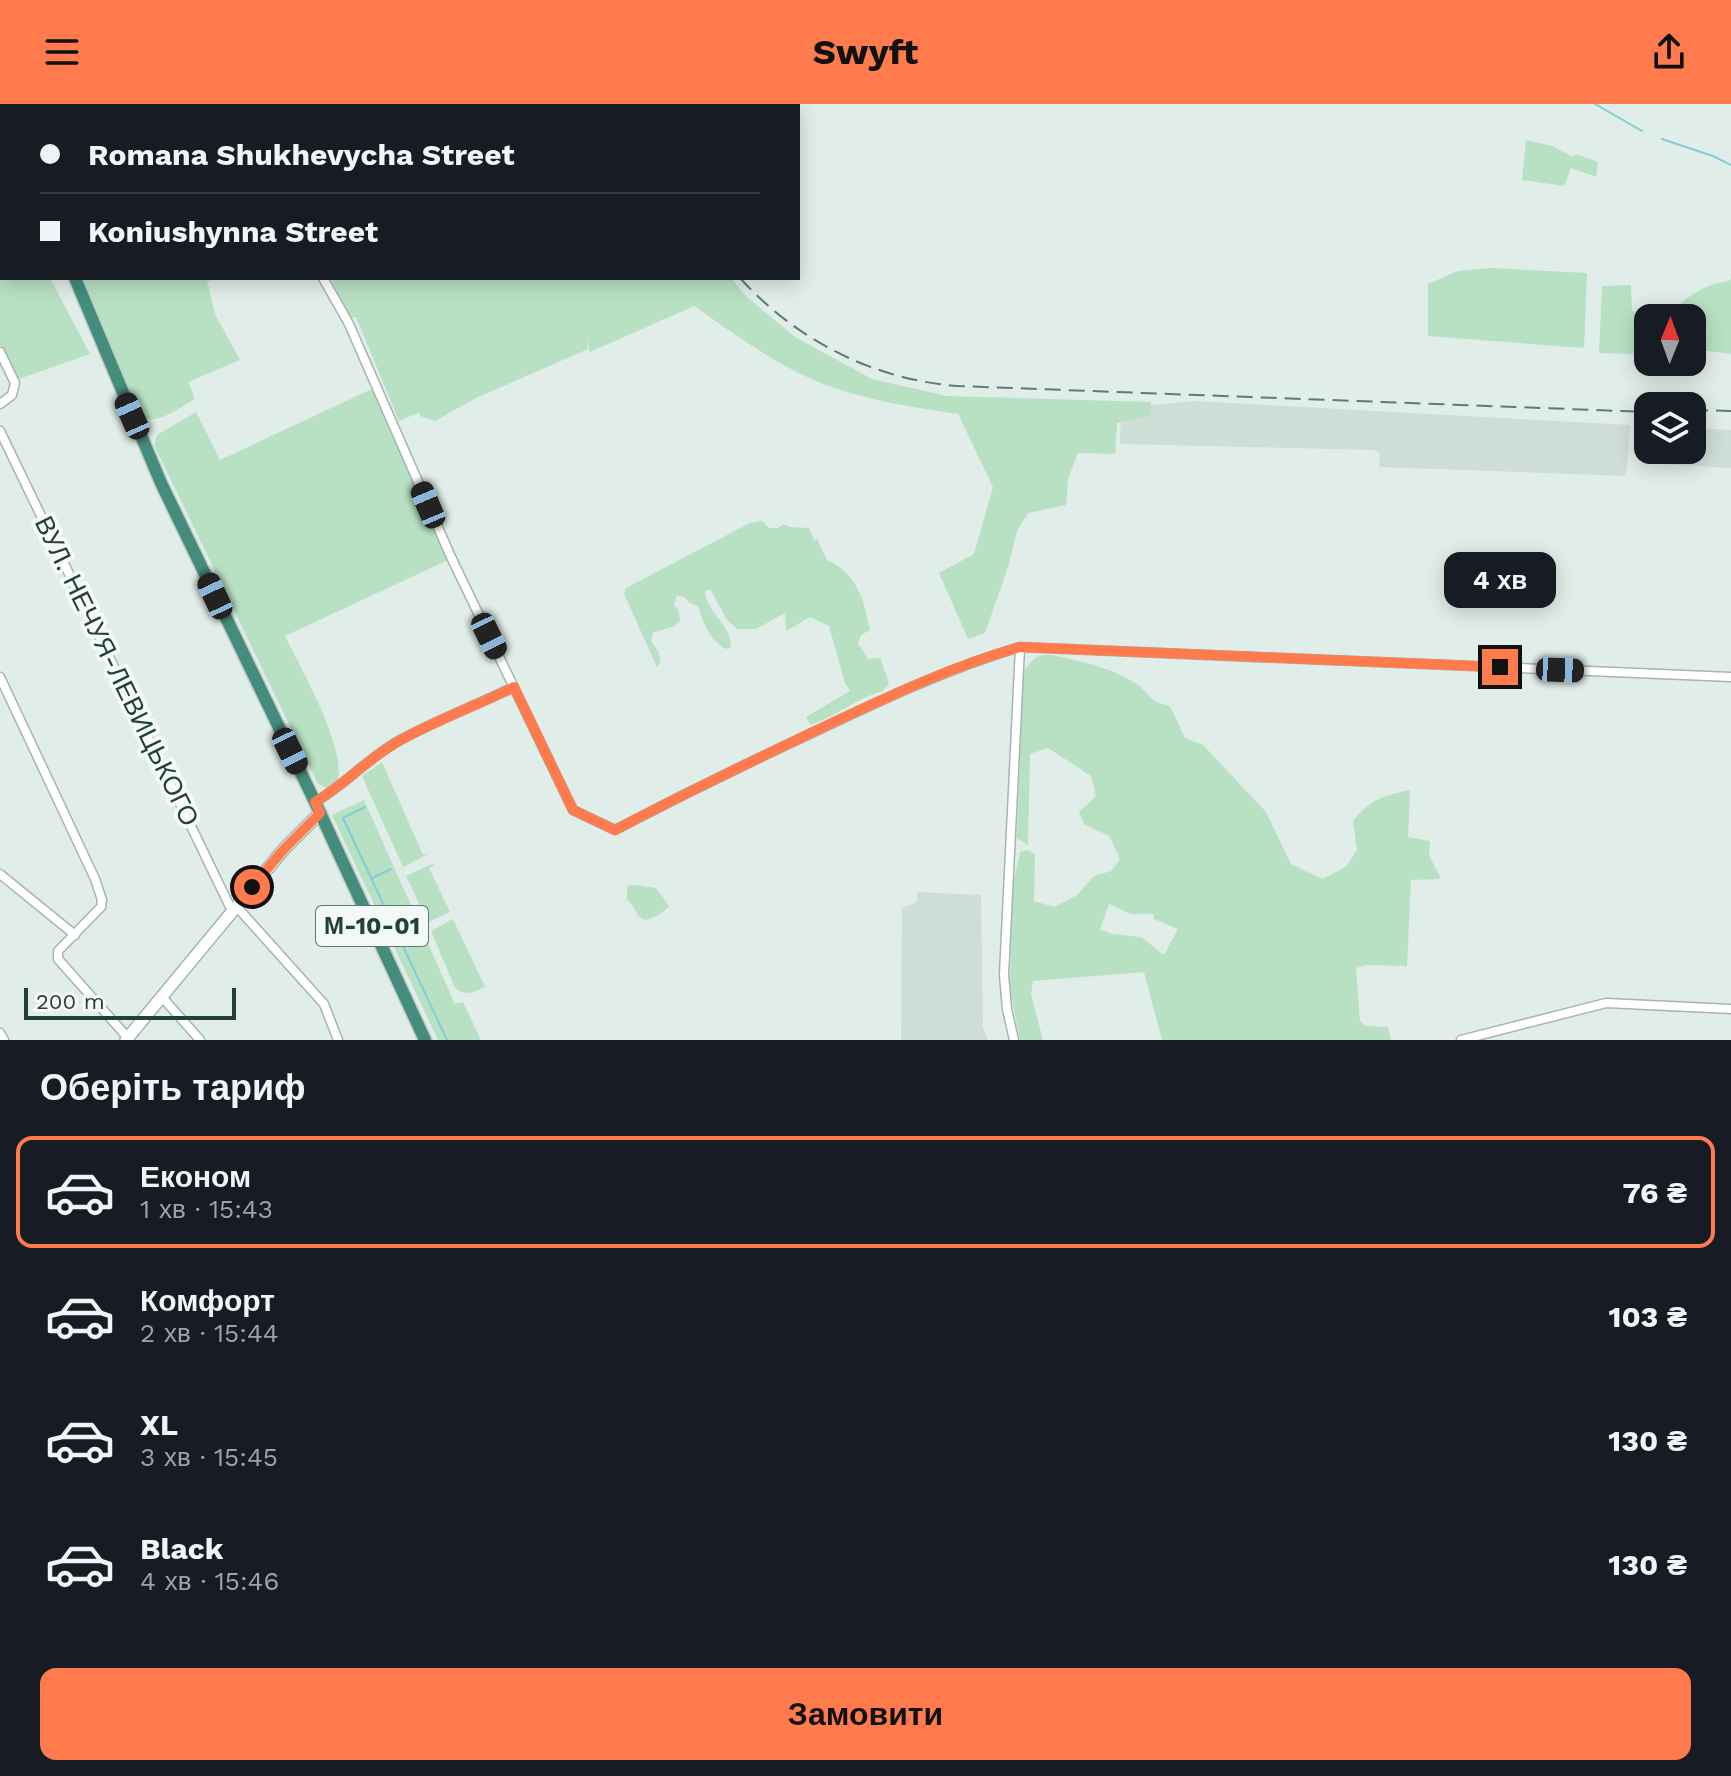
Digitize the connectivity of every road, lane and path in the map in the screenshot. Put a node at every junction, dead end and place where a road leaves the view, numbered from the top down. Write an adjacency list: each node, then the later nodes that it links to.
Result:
1 (76, 280): 10 (highway, М-10-01)
2 (324, 280): 9 (street)
3 (0, 352): 4 (street)
4 (0, 404)
5 (0, 431): 12 (street, ВУЛ. НЕЧУЯ-ЛЕВИЦЬКОГО)
6 (1020, 647): 8 (street); 9 (street); 22 (street)
7 (0, 677): 13 (street)
8 (1731, 677)
9 (514, 687): 10 (street)
10 (317, 807): 12 (main road); 21 (highway, М-10-01)
11 (0, 874): 13 (street)
12 (234, 909): 14 (main road); 20 (street, ВУЛ. НЕЧУЯ-ЛЕВИЦЬКОГО)
13 (75, 935): 17 (street)
14 (162, 997): 17 (main road); 19 (street)
15 (1731, 1009): 23 (street)
16 (0, 1033): 18 (street)
17 (127, 1039)
18 (4, 1040)
19 (200, 1040)
20 (338, 1040)
21 (425, 1040)
22 (1014, 1040)
23 (1461, 1040)

